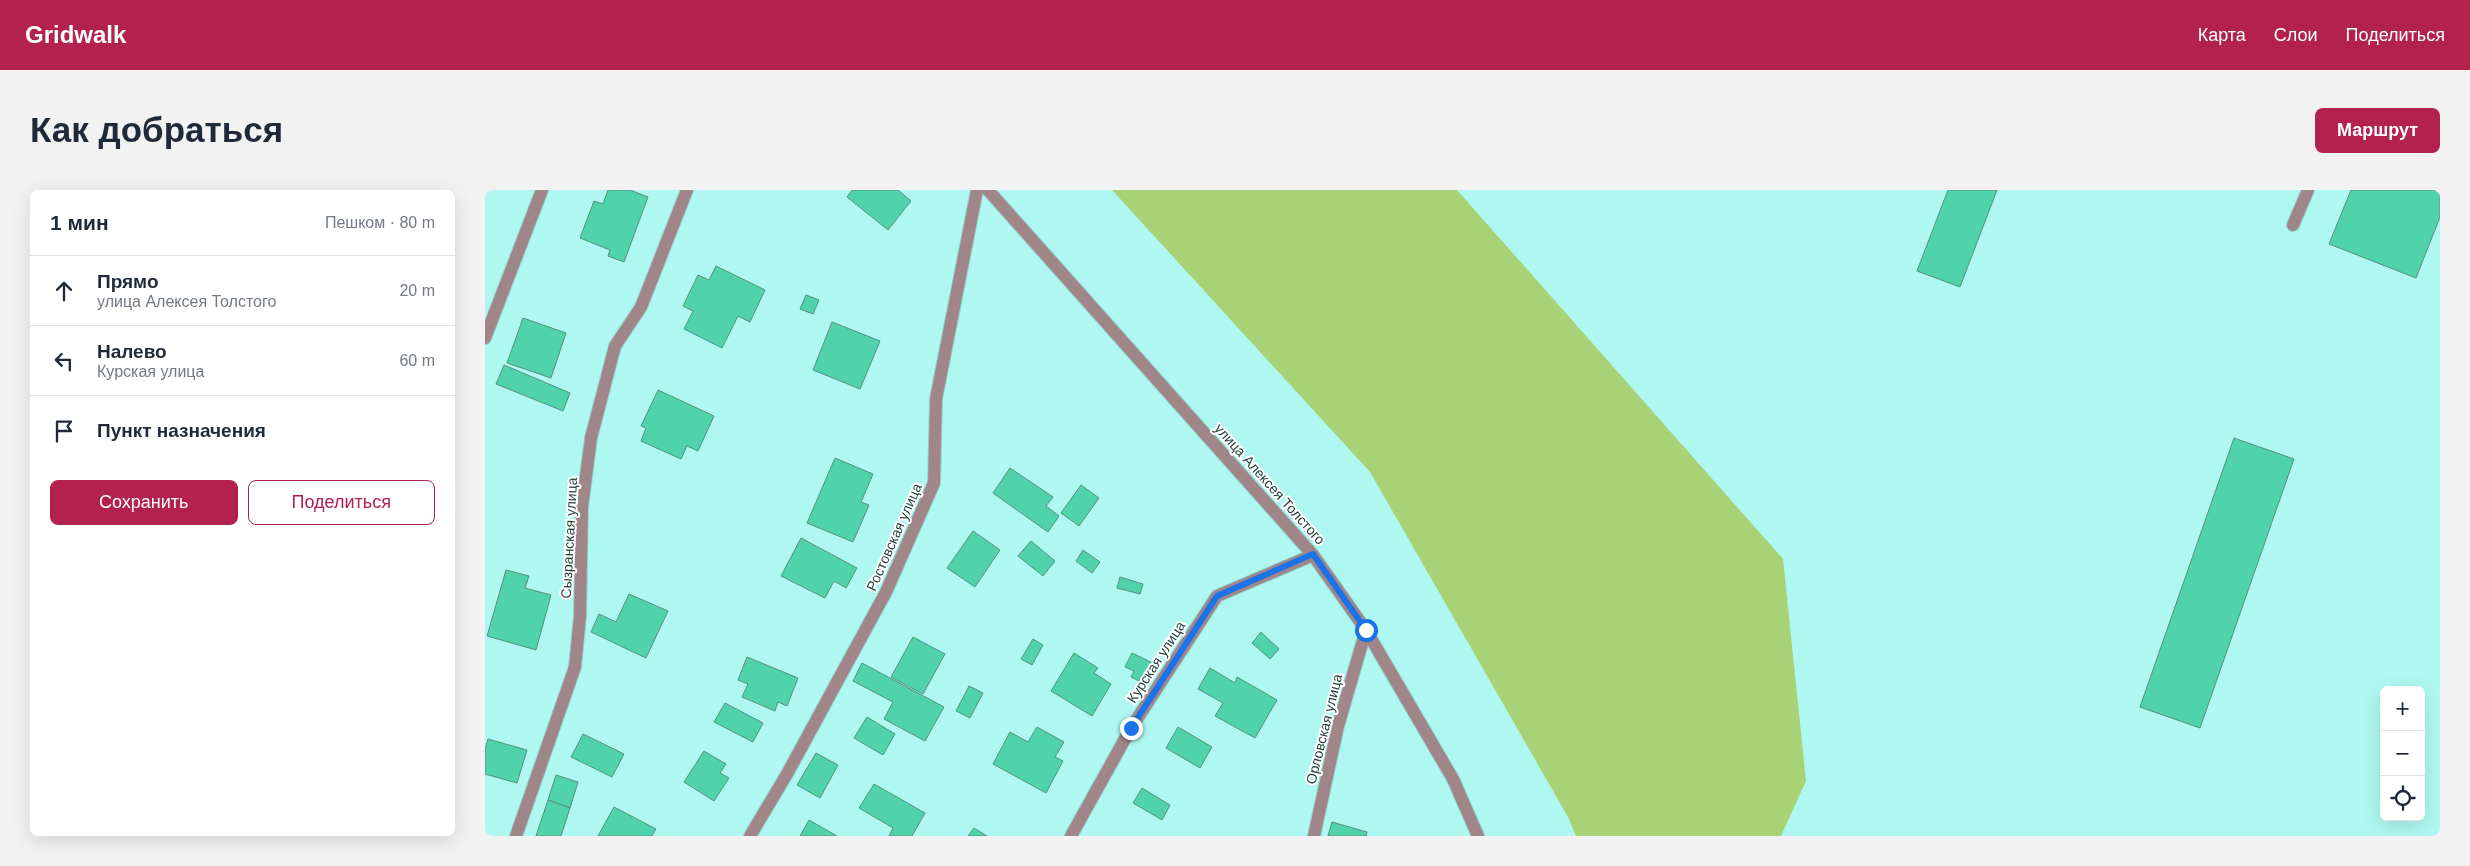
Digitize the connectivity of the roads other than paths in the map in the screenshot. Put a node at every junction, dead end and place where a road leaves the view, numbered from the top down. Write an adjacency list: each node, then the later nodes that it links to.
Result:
1 (542, 190): 7 (street)
2 (687, 190): 10 (street, Сызранская улица)
3 (977, 190): 11 (street, Ростовская улица)
4 (988, 190): 8 (street, улица Алексея Толстого)
5 (2308, 190): 6 (street)
6 (2293, 225)
7 (485, 338)
8 (1313, 554): 9 (street, улица Алексея Толстого); 12 (street, Курская улица)
9 (1366, 630): 13 (street, Орловская улица); 14 (street, улица Алексея Толстого)
10 (516, 836)
11 (750, 836)
12 (1071, 836)
13 (1314, 836)
14 (1478, 836)

